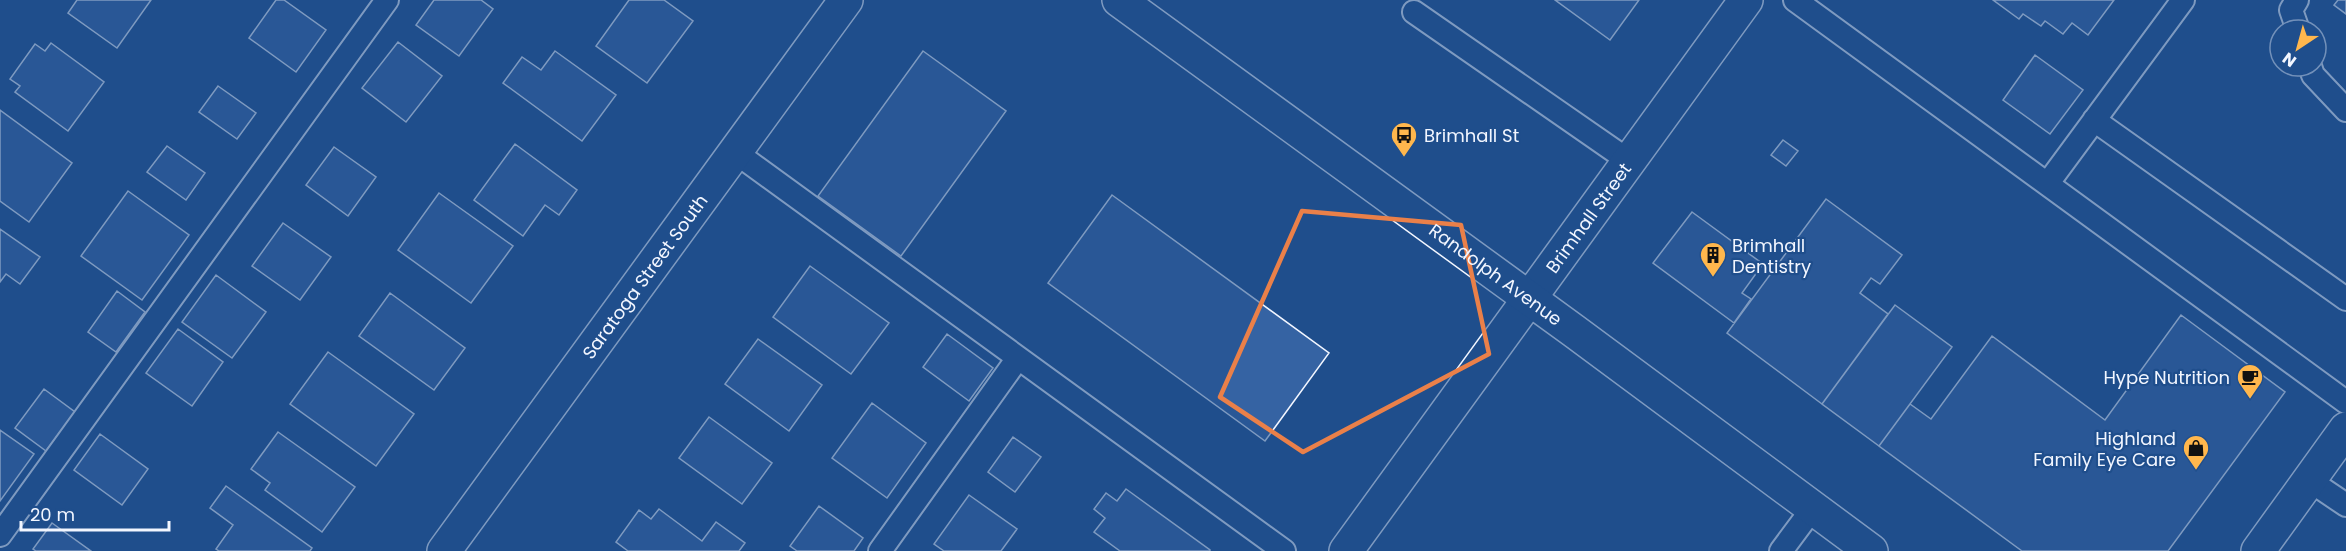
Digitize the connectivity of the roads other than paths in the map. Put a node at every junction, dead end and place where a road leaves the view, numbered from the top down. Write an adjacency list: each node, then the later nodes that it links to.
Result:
1 (387, 0): 24 (lane)
2 (846, 0): 13 (street, Saratoga Street South)
3 (1119, 0): 16 (street, Randolph Avenue)
4 (1746, 0): 14 (street, Brimhall Street)
5 (1795, 0): 15 (lane)
6 (2183, 0): 12 (lane)
7 (2297, 0): 9 (lane)
8 (1414, 12): 14 (lane)
9 (2294, 18)
10 (2316, 78): 11 (lane)
11 (2346, 110)
12 (2094, 120): 15 (lane); 17 (lane)
13 (735, 152): 18 (lane); 25 (street, Saratoga Street South)
14 (1629, 161): 16 (street, Brimhall Street)
15 (2048, 183): 19 (lane)
16 (1530, 299): 23 (street, Randolph Avenue); 28 (street, Brimhall Street)
17 (2346, 299)
18 (1018, 358): 26 (lane); 27 (lane)
19 (2346, 402)
20 (2346, 429): 21 (street)
21 (2309, 480): 22 (lane); 31 (street)
22 (2346, 505)
23 (1813, 508): 29 (lane); 30 (street, Randolph Avenue)
24 (0, 535)
25 (444, 551)
26 (880, 551)
27 (1284, 551)
28 (1346, 551)
29 (1781, 551)
30 (1871, 551)
31 (2258, 551)

